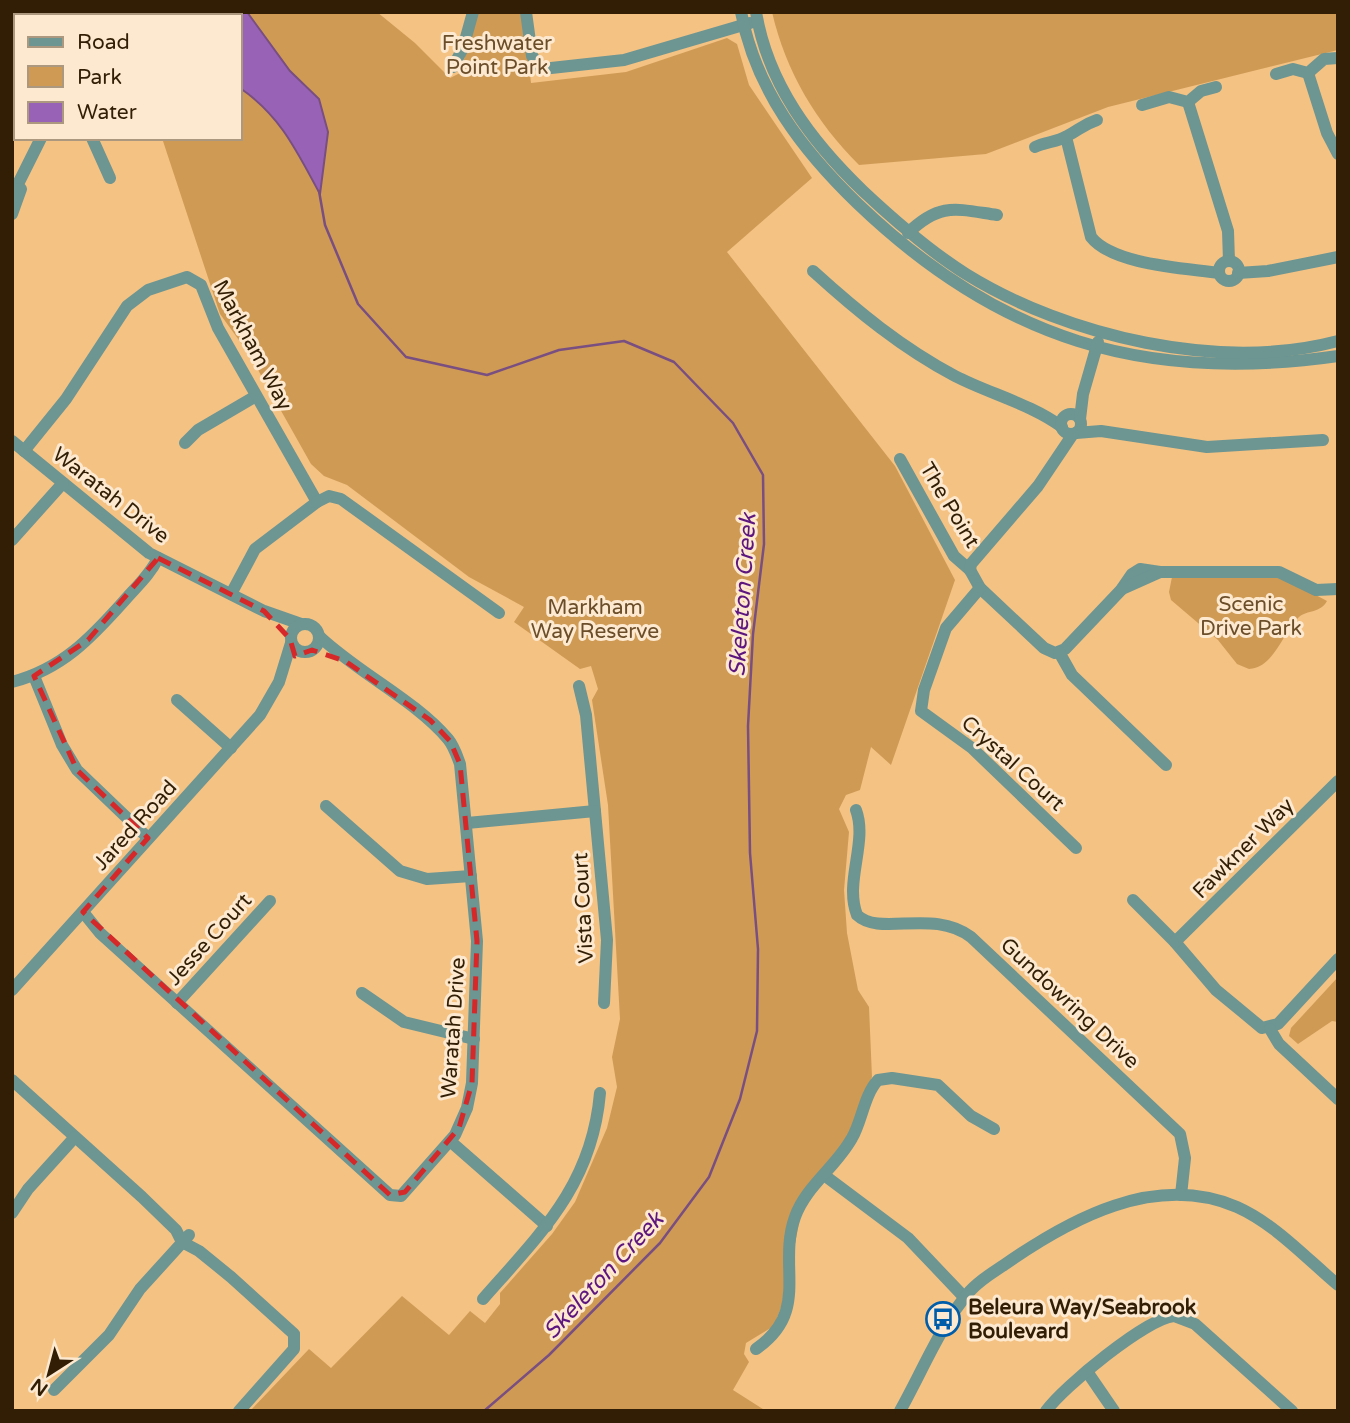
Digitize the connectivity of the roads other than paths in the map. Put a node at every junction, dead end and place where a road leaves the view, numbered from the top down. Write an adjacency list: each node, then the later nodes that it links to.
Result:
1 (473, 12): 6 (street)
2 (526, 12): 4 (street)
3 (756, 16): 4 (street); 21 (street)
4 (743, 18): 29 (street)
5 (1338, 58): 8 (street)
6 (453, 67)
7 (1276, 74): 8 (street)
8 (1308, 74): 17 (street)
9 (1216, 87): 10 (street)
10 (1188, 102): 11 (street); 23 (street)
11 (1142, 105)
12 (1097, 120): 13 (street)
13 (1066, 137): 16 (street); 25 (street)
14 (40, 140): 19 (street)
15 (93, 140): 18 (street)
16 (1035, 148)
17 (1338, 153)
18 (110, 178)
19 (13, 207)
20 (997, 215): 21 (street)
21 (908, 233): 27 (street)
22 (1338, 257): 26 (street)
23 (1229, 261): 25 (street); 26 (street)
24 (813, 271): 32 (street)
25 (1219, 273): 26 (street)
26 (1238, 273)
27 (1101, 331): 28 (street); 29 (street)
28 (1338, 341)
29 (1097, 348): 30 (street); 32 (street)
30 (1338, 356)
31 (256, 396): 35 (street); 36 (street, Markham Way); 39 (street, Markham Way)
32 (1071, 424): 33 (street); 42 (street)
33 (1323, 440)
34 (12, 442): 36 (street, Waratah Drive)
35 (185, 443)
36 (24, 451): 38 (street, Waratah Drive)
37 (900, 459): 42 (street, The Point)
38 (63, 483): 40 (street); 41 (street, Waratah Drive)
39 (317, 502): 45 (street); 47 (street)
40 (12, 540)
41 (158, 558): 45 (street, Waratah Drive); 54 (street)
42 (970, 570): 43 (street, The Point)
43 (980, 588): 52 (street, The Point); 67 (street, Crystal Court)
44 (1338, 589): 52 (street)
45 (231, 594): 46 (street, Waratah Drive)
46 (264, 611): 48 (street, Waratah Drive); 50 (street, Waratah Drive)
47 (499, 612)
48 (300, 624): 49 (street); 50 (street)
49 (319, 636): 51 (street); 53 (street, Waratah Drive)
50 (291, 641): 51 (street); 56 (street, Jared Road)
51 (310, 651): 53 (street, Waratah Drive); 56 (street, Jared Road)
52 (1059, 652): 60 (street)
53 (345, 661): 65 (street, Waratah Drive)
54 (34, 676): 55 (street); 66 (street)
55 (12, 682)
56 (279, 682): 59 (street, Jared Road)
57 (579, 686): 64 (street, Vista Court)
58 (177, 700): 59 (street)
59 (231, 748): 66 (street, Jared Road)
60 (1166, 765)
61 (1338, 781): 72 (street, Fawkner Way)
62 (326, 806): 68 (street)
63 (856, 810): 87 (street, Gundowring Drive)
64 (595, 811): 65 (street); 77 (street, Vista Court)
65 (467, 823): 68 (street, Waratah Drive)
66 (148, 838): 71 (street, Jared Road)
67 (1076, 848)
68 (471, 876): 79 (street, Waratah Drive)
69 (1133, 900): 72 (street)
70 (270, 901): 76 (street, Jesse Court)
71 (80, 915): 74 (street, Jared Road); 76 (street, Waratah Drive)
72 (1175, 942): 78 (street)
73 (1338, 959): 78 (street)
74 (12, 990)
75 (362, 993): 79 (street)
76 (177, 1003): 85 (street, Waratah Drive)
77 (604, 1003)
78 (1270, 1028): 82 (street)
79 (474, 1039): 85 (street, Waratah Drive)
80 (12, 1080): 84 (street)
81 (600, 1093): 89 (street)
82 (1338, 1099)
83 (995, 1129): 86 (street)
84 (75, 1137): 88 (street); 90 (street)
85 (450, 1141): 89 (street)
86 (824, 1175): 92 (street); 94 (street)
87 (1181, 1195): 91 (street); 92 (street)
88 (12, 1213)
89 (547, 1226): 93 (street)
90 (185, 1239): 96 (street); 97 (street)
91 (1338, 1285)
92 (965, 1298): 98 (street)
93 (483, 1299)
94 (756, 1349)
95 (1087, 1373): 99 (street); 100 (street); 101 (street)
96 (54, 1390)
97 (239, 1411)
98 (900, 1411)
99 (1046, 1411)
100 (1114, 1411)
101 (1292, 1411)

